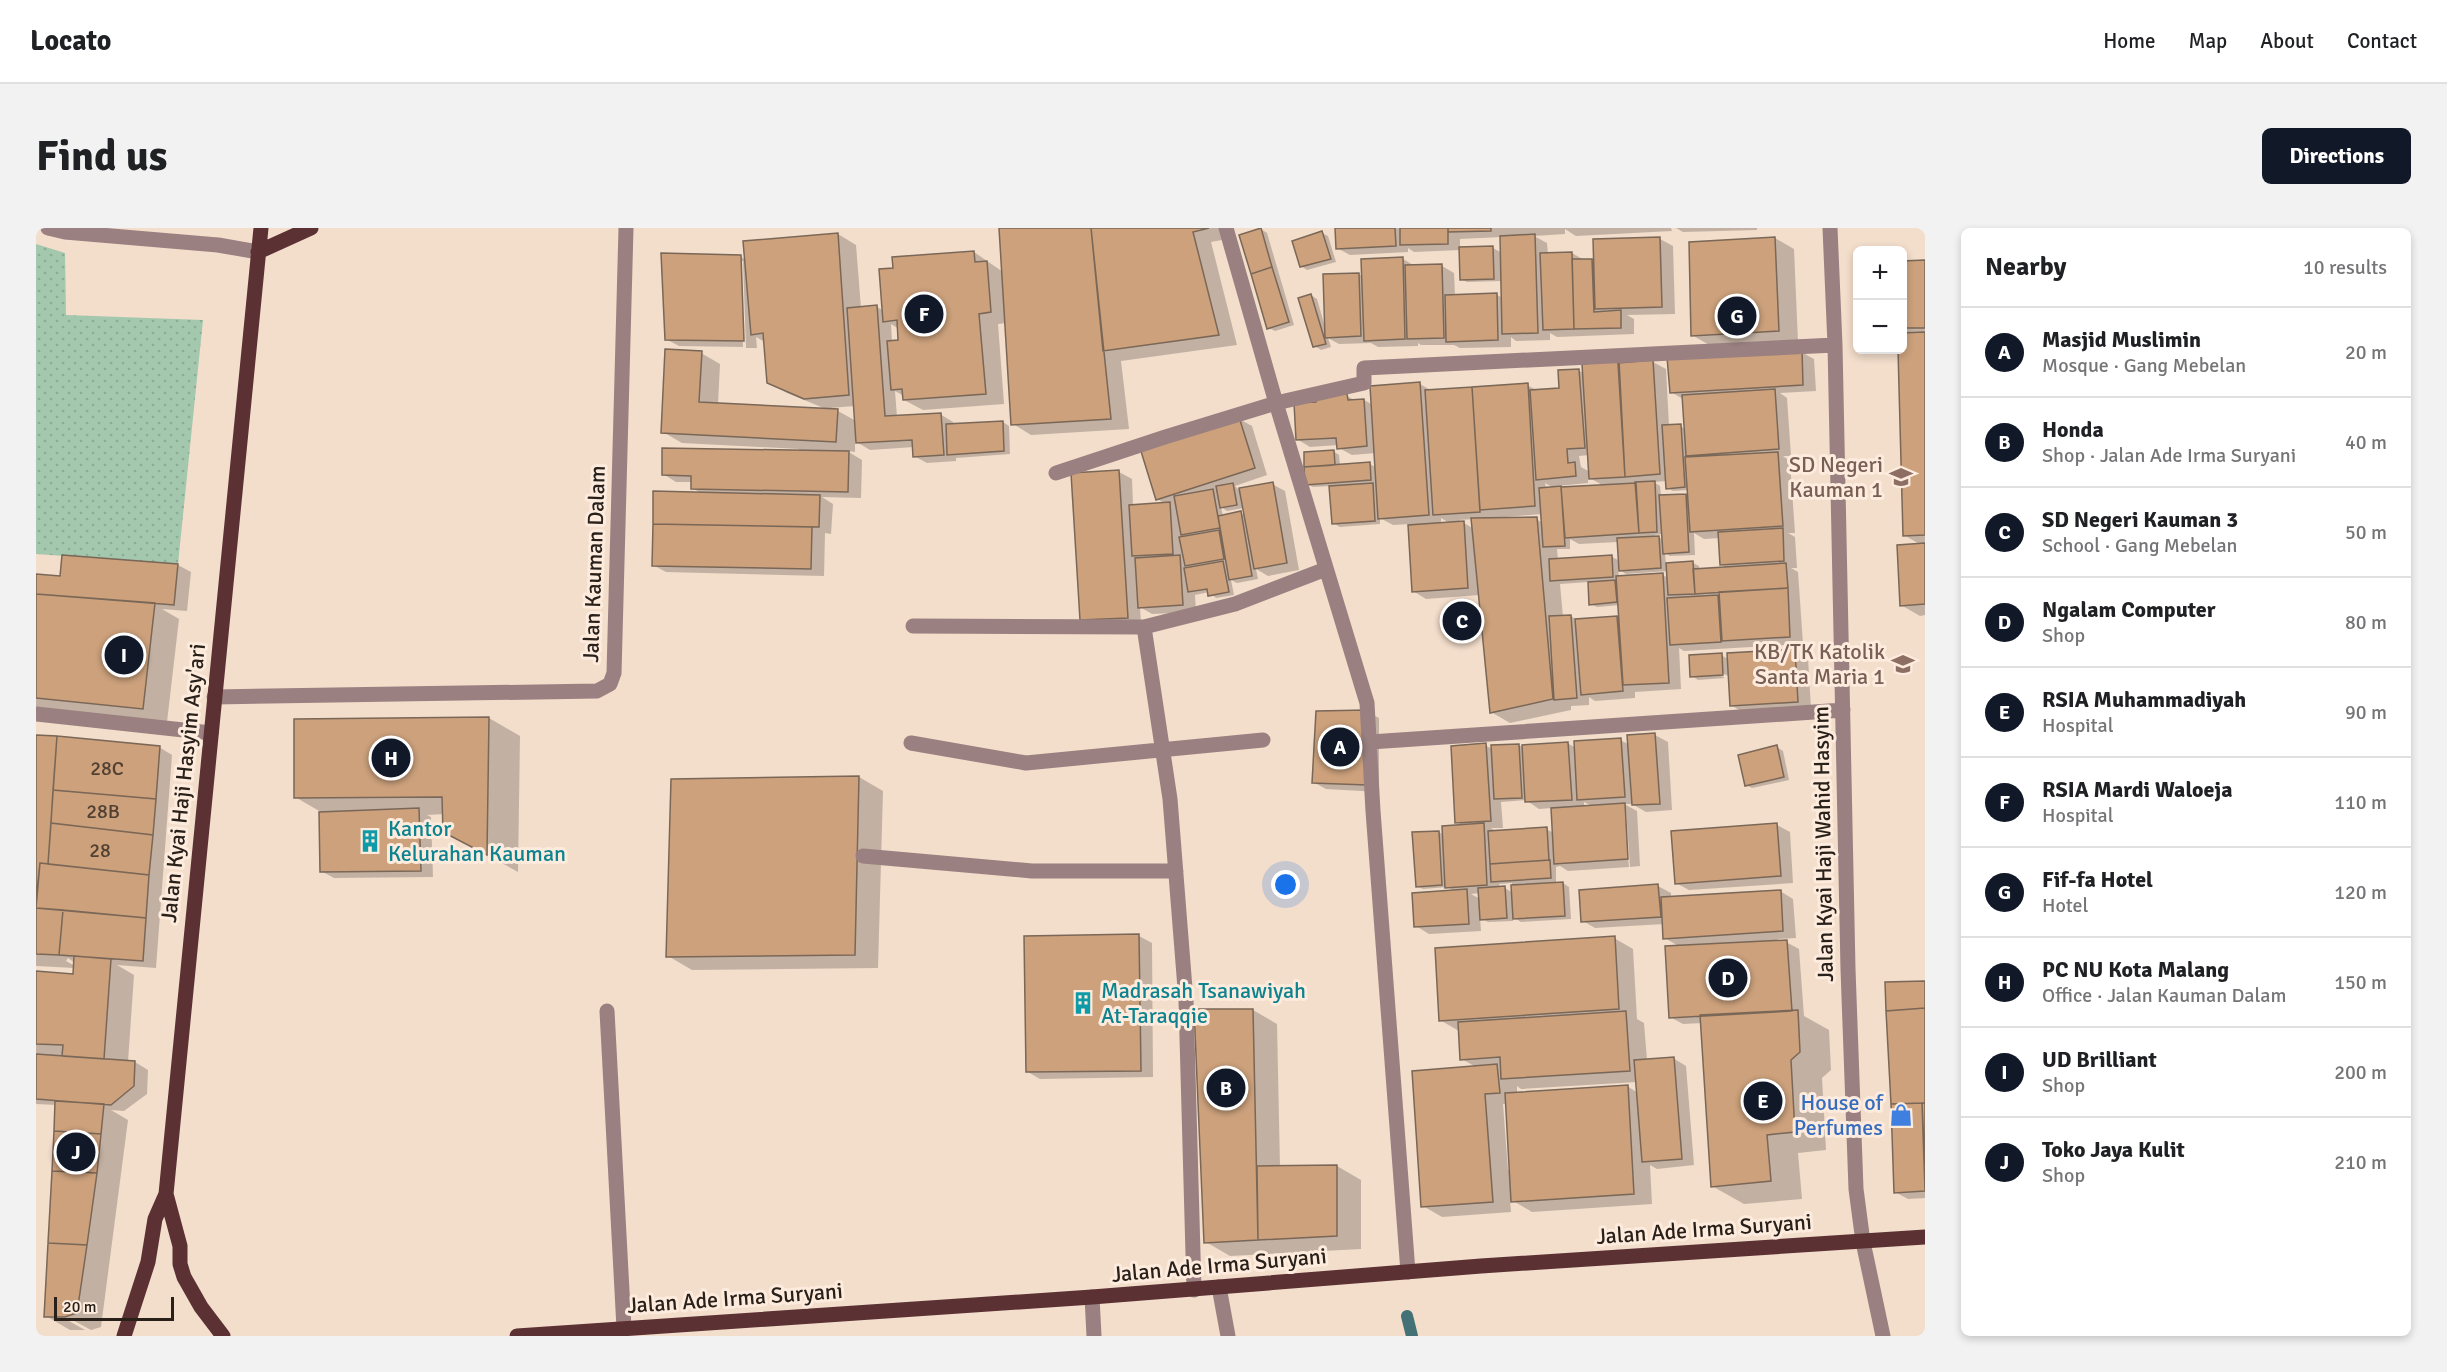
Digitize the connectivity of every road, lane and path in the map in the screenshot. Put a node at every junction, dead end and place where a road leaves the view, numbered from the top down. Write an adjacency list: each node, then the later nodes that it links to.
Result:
1 (48, 228): 7 (street)
2 (261, 228): 7 (main road, Jalan Kyai Haji Hasyim Asy'ari)
3 (310, 228): 7 (main road)
4 (626, 228): 14 (street, Jalan Kauman Dalam)
5 (1226, 228): 9 (street)
6 (1830, 228): 8 (street, Jalan Kyai Haji Wahid Hasyim)
7 (258, 252): 14 (main road, Jalan Kyai Haji Hasyim Asy'ari)
8 (1835, 345): 9 (street); 15 (street, Jalan Kyai Haji Wahid Hasyim)
9 (1276, 403): 10 (street); 11 (street)
10 (1056, 473)
11 (1326, 569): 13 (street); 19 (street)
12 (912, 626): 13 (street)
13 (1144, 627): 21 (street)
14 (214, 697): 17 (main road, Jalan Kyai Haji Hasyim Asy'ari)
15 (1843, 710): 19 (street); 27 (street, Jalan Kyai Haji Wahid Hasyim)
16 (36, 714): 17 (street)
17 (210, 733): 25 (main road, Jalan Kyai Haji Hasyim Asy'ari)
18 (1263, 740): 21 (street)
19 (1370, 742): 28 (street)
20 (911, 743): 21 (street)
21 (1163, 751): 23 (street)
22 (863, 856): 23 (street)
23 (1176, 871): 30 (street)
24 (607, 1011): 32 (street)
25 (166, 1194): 35 (main road, Jalan Kyai Haji Hasyim Asy'ari); 36 (main road)
26 (1925, 1237): 27 (main road, Jalan Ade Irma Suryani)
27 (1863, 1242): 28 (main road, Jalan Ade Irma Suryani); 40 (street, Jalan Kyai Haji Wahid Hasyim)
28 (1408, 1272): 29 (main road, Jalan Ade Irma Suryani)
29 (1219, 1287): 30 (main road, Jalan Ade Irma Suryani); 39 (street)
30 (1194, 1290): 31 (main road, Jalan Ade Irma Suryani)
31 (1092, 1297): 33 (main road, Jalan Ade Irma Suryani); 38 (street)
32 (624, 1328): 33 (main road, Jalan Ade Irma Suryani); 34 (main road, Jalan Ade Irma Suryani)
33 (666, 1331)
34 (558, 1334): 37 (main road, Jalan Ade Irma Suryani)
35 (124, 1336)
36 (223, 1336)
37 (517, 1336)
38 (1094, 1336)
39 (1228, 1336)
40 (1883, 1336)

